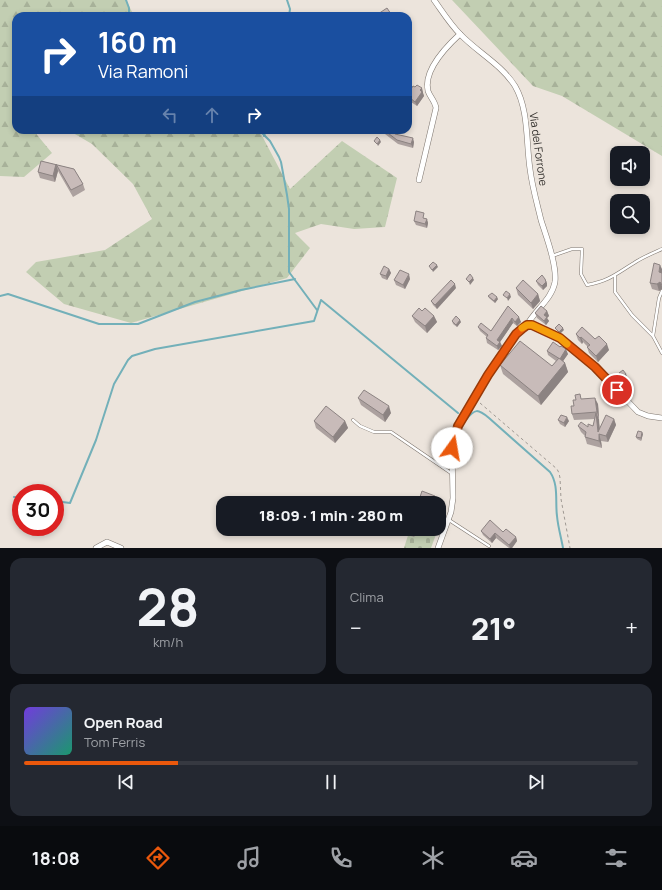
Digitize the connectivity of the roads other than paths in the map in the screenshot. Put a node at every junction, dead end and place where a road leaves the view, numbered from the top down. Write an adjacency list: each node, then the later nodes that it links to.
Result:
1 (434, 0): 2 (street, Via del Forrone)
2 (460, 34): 3 (street); 5 (street, Via del Forrone)
3 (419, 180)
4 (662, 249): 6 (lane)
5 (552, 256): 6 (lane); 8 (street, Via del Forrone)
6 (615, 276): 9 (lane)
7 (662, 291): 9 (lane)
8 (527, 325): 11 (street); 13 (street, Via del Forrone)
9 (653, 336): 10 (lane)
10 (662, 353)
11 (662, 418)
12 (353, 420): 13 (lane)
13 (452, 474): 14 (street, Via del Forrone)
14 (449, 520): 15 (lane); 18 (street, Via del Forrone)
15 (489, 546)
16 (96, 548): 17 (street)
17 (121, 548)
18 (438, 548)

